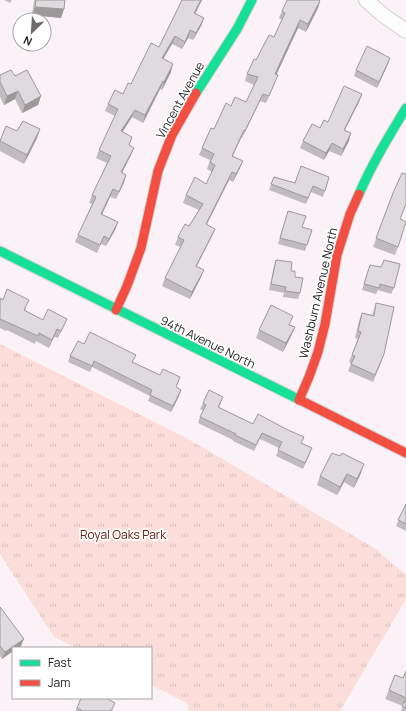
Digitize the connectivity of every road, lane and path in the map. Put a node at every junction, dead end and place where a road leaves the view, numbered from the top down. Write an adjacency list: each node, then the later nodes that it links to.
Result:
1 (252, 0): 6 (street, Vincent Avenue)
2 (366, 0): 3 (street)
3 (406, 31)
4 (406, 108): 7 (street, Washburn Avenue North)
5 (0, 251): 6 (street, 94th Avenue North)
6 (116, 310): 7 (street, 94th Avenue North)
7 (299, 400): 8 (street, 94th Avenue North)
8 (406, 453)

